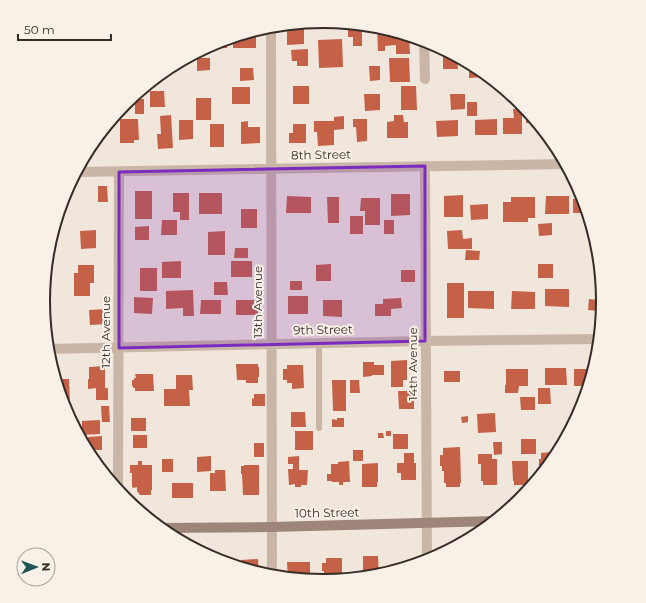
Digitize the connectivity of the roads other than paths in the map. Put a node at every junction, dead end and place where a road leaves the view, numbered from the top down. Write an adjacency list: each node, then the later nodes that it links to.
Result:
1 (271, 33): 6 (street, 13th Avenue)
2 (424, 48): 3 (street)
3 (425, 79)
4 (559, 164): 5 (street, 8th Street)
5 (425, 166): 6 (street, 8th Street); 10 (street, 14th Avenue)
6 (271, 169): 8 (street, 8th Street); 11 (street, 13th Avenue)
7 (82, 172): 8 (street, 8th Street)
8 (119, 172): 13 (street, 12th Avenue)
9 (594, 338): 10 (street, 9th Street)
10 (425, 341): 12 (street, 9th Street); 18 (street, 14th Avenue)
11 (271, 344): 12 (street, 9th Street); 13 (street, 9th Street); 19 (street, 13th Avenue)
12 (319, 344): 15 (lane)
13 (119, 348): 14 (street, 9th Street); 16 (street, 12th Avenue)
14 (54, 350)
15 (319, 428)
16 (118, 483)
17 (485, 521): 18 (street, 10th Street)
18 (427, 524): 19 (street, 10th Street); 21 (street, 14th Avenue)
19 (272, 527): 20 (street, 10th Street); 22 (street, 13th Avenue)
20 (170, 528)
21 (427, 554)
22 (272, 570)

